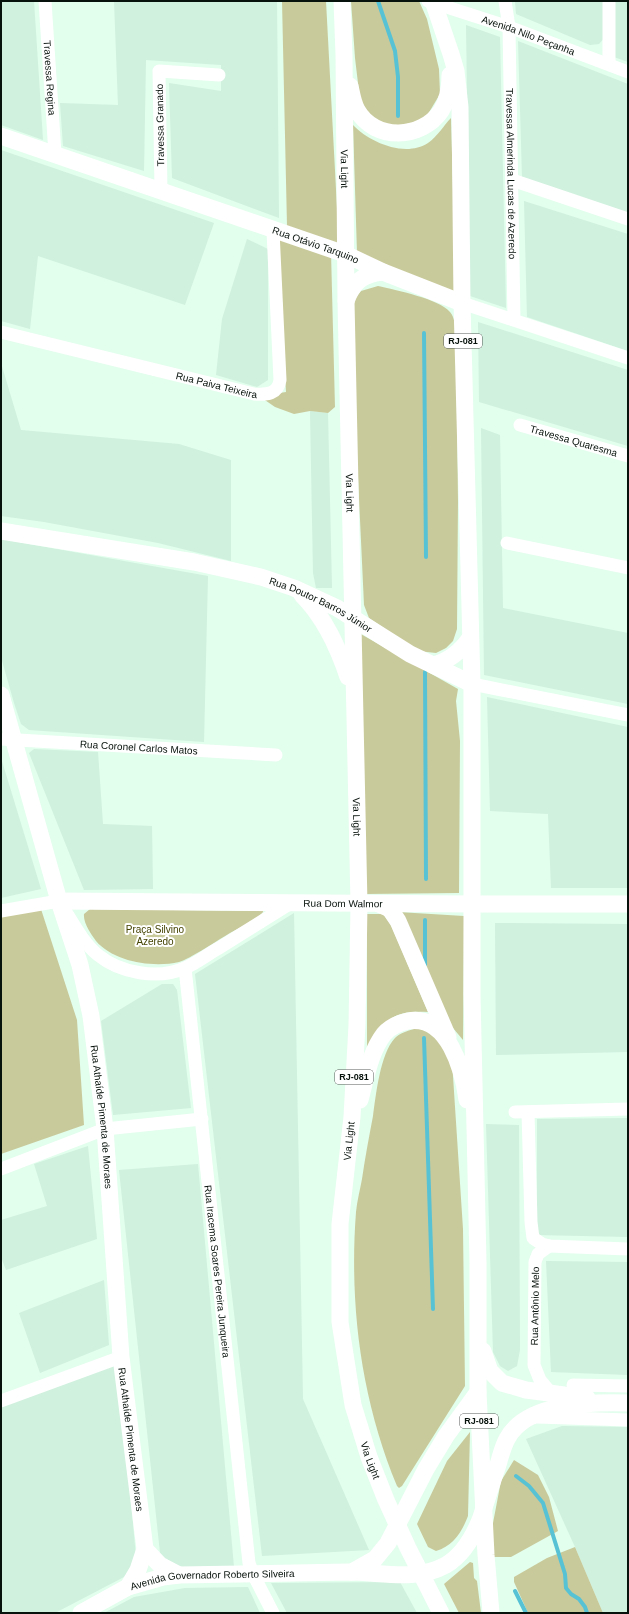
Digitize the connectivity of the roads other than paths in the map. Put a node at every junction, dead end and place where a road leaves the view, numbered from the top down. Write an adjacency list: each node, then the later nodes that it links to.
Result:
1 (45, 1): 13 (street, Travessa Regina)
2 (342, 1): 8 (main road, Via Light / RJ-081)
3 (505, 1): 6 (street, Travessa Almerinda Lucas de Azeredo)
4 (609, 1): 9 (street)
5 (431, 2): 6 (street, Avenida Nilo Peçanha); 7 (main road, RJ-081)
6 (509, 27): 9 (street, Avenida Nilo Peçanha); 14 (street, Travessa Almerinda Lucas de Azeredo)
7 (448, 42): 8 (main road); 21 (main road, RJ-081)
8 (344, 55): 18 (main road, Via Light / RJ-081)
9 (609, 64): 10 (street, Avenida Nilo Peçanha)
10 (628, 72)
11 (219, 75): 15 (street, Travessa Granado)
12 (1, 136): 13 (main road, Rua Otávio Tarquino)
13 (55, 154): 15 (main road, Rua Otávio Tarquino)
14 (512, 180): 16 (street); 22 (street, Travessa Almerinda Lucas de Azeredo)
15 (161, 191): 17 (main road, Rua Otávio Tarquino)
16 (628, 219)
17 (273, 231): 18 (main road, Rua Otávio Tarquino); 23 (street, Rua Paiva Teixeira)
18 (345, 254): 19 (main road, Rua Otávio Tarquino); 20 (main road, Via Light / RJ-081)
19 (383, 272): 20 (main road); 21 (main road, Rua Otávio Tarquino)
20 (346, 301): 31 (main road, Via Light / RJ-081)
21 (462, 303): 22 (street, Rua Otávio Tarquino); 32 (main road, RJ-081)
22 (514, 320): 24 (street, Rua Otávio Tarquino)
23 (1, 332)
24 (628, 358)
25 (520, 425): 26 (street, Travessa Quaresma)
26 (628, 456)
27 (1, 531): 30 (main road, Rua Doutor Barros Júnior)
28 (506, 544): 29 (street)
29 (628, 568)
30 (294, 588): 31 (main road, Rua Doutor Barros Júnior); 35 (main road)
31 (357, 615): 33 (main road, Rua Doutor Barros Júnior); 35 (main road, Via Light / RJ-081)
32 (470, 638): 33 (main road); 34 (main road, RJ-081)
33 (433, 665): 34 (main road, Rua Doutor Barros Júnior)
34 (472, 684): 37 (street, Rua Doutor Barros Júnior); 44 (main road, RJ-081)
35 (353, 693): 42 (main road, Via Light / RJ-081)
36 (1, 695): 38 (main road, Rua Athaíde Pimenta de Moraes)
37 (628, 715)
38 (7, 740): 39 (street, Rua Coronel Carlos Matos); 40 (main road, Rua Athaíde Pimenta de Moraes)
39 (276, 755)
40 (49, 891): 41 (main road, Rua Dom Walmor); 46 (street); 47 (street); 51 (main road, Rua Athaíde Pimenta de Moraes)
41 (291, 903): 42 (main road, Rua Dom Walmor); 47 (street)
42 (359, 904): 43 (main road, Rua Dom Walmor); 52 (main road, Via Light / RJ-081)
43 (379, 904): 44 (main road, Rua Dom Walmor); 48 (main road)
44 (472, 904): 45 (main road, Rua Dom Walmor); 53 (main road, RJ-081)
45 (628, 904)
46 (1, 911)
47 (185, 968): 50 (street, Rua Iracema Soares Pereira Junqueira)
48 (452, 1049): 52 (main road); 53 (main road)
49 (628, 1110): 55 (street)
50 (202, 1119): 51 (street); 72 (street, Rua Iracema Soares Pereira Junqueira)
51 (106, 1129): 54 (street); 58 (main road, Rua Athaíde Pimenta de Moraes)
52 (350, 1134): 69 (main road, Via Light / RJ-081)
53 (476, 1167): 57 (main road, RJ-081)
54 (1, 1169)
55 (549, 1246): 56 (street); 62 (street, Rua Antônio Melo)
56 (628, 1249)
57 (479, 1334): 61 (main road, RJ-081); 62 (main road)
58 (121, 1357): 63 (street); 70 (main road, Rua Athaíde Pimenta de Moraes)
59 (573, 1385): 60 (street)
60 (628, 1386)
61 (478, 1392): 68 (main road, RJ-081); 69 (main road, Avenida Governador Roberto Silveira)
62 (550, 1392): 64 (main road)
63 (1, 1401)
64 (611, 1402): 65 (main road); 66 (main road)
65 (628, 1403)
66 (538, 1414): 67 (street); 68 (main road, Avenida Governador Roberto Silveira)
67 (628, 1420)
68 (484, 1507): 73 (main road, Avenida Governador Roberto Silveira); 79 (main road, RJ-081)
69 (398, 1526): 71 (main road, Avenida Governador Roberto Silveira); 73 (main road, Via Light / RJ-081)
70 (145, 1549): 74 (main road); 75 (main road, Rua Athaíde Pimenta de Moraes)
71 (351, 1572): 72 (main road, Avenida Governador Roberto Silveira); 73 (main road, Avenida Governador Roberto Silveira)
72 (253, 1574): 74 (main road, Avenida Governador Roberto Silveira); 77 (street, Rua Iracema Soares Pereira Junqueira)
73 (420, 1574): 78 (main road, Via Light / RJ-081)
74 (179, 1575): 75 (main road, Avenida Governador Roberto Silveira)
75 (128, 1587): 76 (main road, Avenida Governador Roberto Silveira)
76 (81, 1613)
77 (273, 1613)
78 (442, 1613)
79 (491, 1613)

